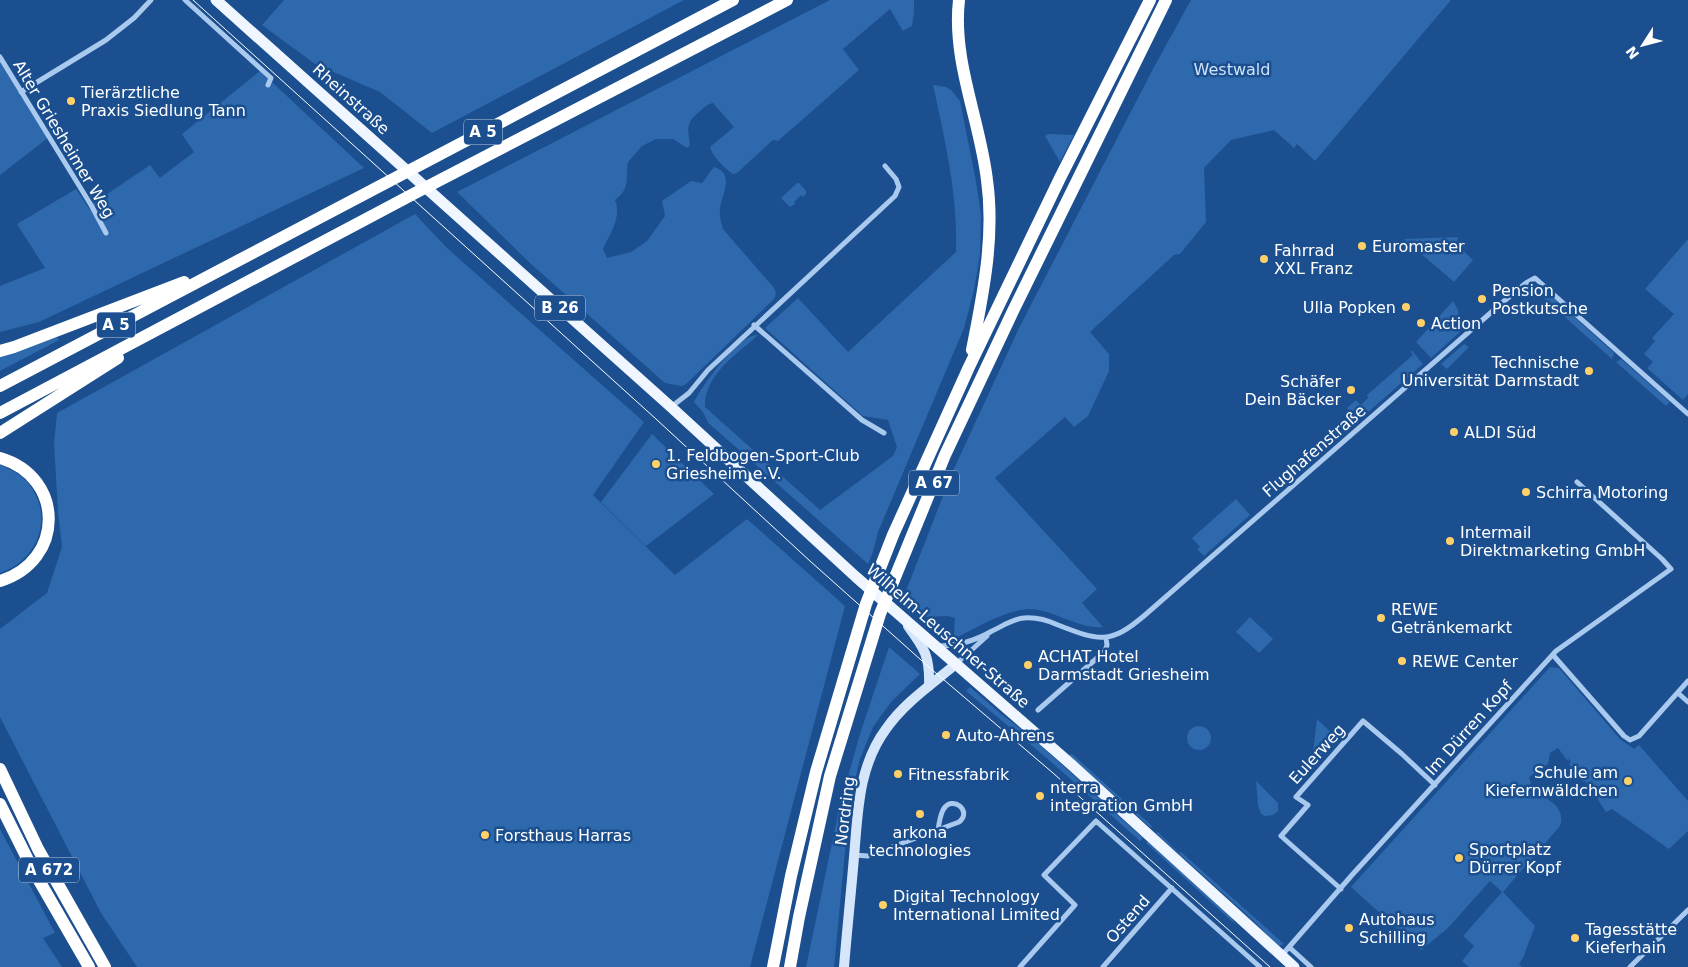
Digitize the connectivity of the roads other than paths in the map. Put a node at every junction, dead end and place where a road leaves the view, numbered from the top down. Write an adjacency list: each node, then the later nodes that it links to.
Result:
1 (151, 0): 13 (street)
2 (185, 0): 12 (street)
3 (216, 0): 15 (main road, Rheinstraße / B 26)
4 (733, 0): 17 (highway, A 5)
5 (787, 0): 19 (highway, A 5)
6 (1150, 0): 21 (highway, A 67)
7 (1166, 0): 10 (highway)
8 (1172, 0): 10 (highway, A 67)
9 (958, 4): 21 (highway, A 67)
10 (1153, 27): 54 (highway, A 67)
11 (0, 57): 13 (street, Alter Griesheimer Weg)
12 (268, 85)
13 (21, 92): 16 (street, Alter Griesheimer Weg)
14 (885, 166): 18 (street)
15 (469, 226): 23 (main road, Wilhelm-Leuschner-Straße / B 26)
16 (106, 233)
17 (233, 263): 20 (highway); 22 (highway, A 5)
18 (754, 325): 23 (street); 27 (street)
19 (156, 330): 24 (highway, A 5); 26 (highway, A 5)
20 (0, 351)
21 (969, 367): 53 (highway, A 67)
22 (0, 386)
23 (671, 407): 31 (main road, Wilhelm-Leuschner-Straße / B 26)
24 (0, 413)
25 (1688, 414): 33 (street, Flughafenstraße)
26 (0, 433)
27 (884, 433)
28 (0, 458): 30 (highway)
29 (1577, 482): 35 (street, Im Dürren Kopf)
30 (0, 581)
31 (903, 619): 34 (main road, Wilhelm-Leuschner-Straße / B 26); 38 (main road)
32 (993, 631): 33 (street); 34 (street); 36 (street)
33 (1106, 638): 41 (street)
34 (935, 646): 36 (main road, Wilhelm-Leuschner-Straße / B 26)
35 (1554, 655): 39 (street); 43 (street, Im Dürren Kopf)
36 (956, 664): 38 (main road, Nordring); 50 (main road, Wilhelm-Leuschner-Straße / B 26)
37 (1688, 681): 39 (street)
38 (929, 686): 46 (main road, Nordring)
39 (1678, 693): 40 (street)
40 (1688, 702)
41 (1038, 710)
42 (0, 769): 52 (highway, A 672)
43 (1434, 785): 48 (street, Im Dürren Kopf); 48 (street, Eulerweg)
44 (0, 804): 51 (highway, A 672)
45 (938, 830): 45 (street); 46 (street)
46 (854, 855): 55 (main road, Nordring)
47 (1172, 888): 56 (street); 57 (street, Ostend); 58 (street)
48 (1341, 889): 50 (street, Im Dürren Kopf)
49 (1688, 910): 61 (street)
50 (1285, 951): 59 (main road, Wilhelm-Leuschner-Straße / B 26); 60 (street, Wilhelm-Leuschner-Straße)
51 (89, 967)
52 (106, 967)
53 (774, 967)
54 (790, 967)
55 (844, 967)
56 (1020, 967)
57 (1103, 967)
58 (1260, 967)
59 (1294, 967)
60 (1311, 967)
61 (1630, 967)

